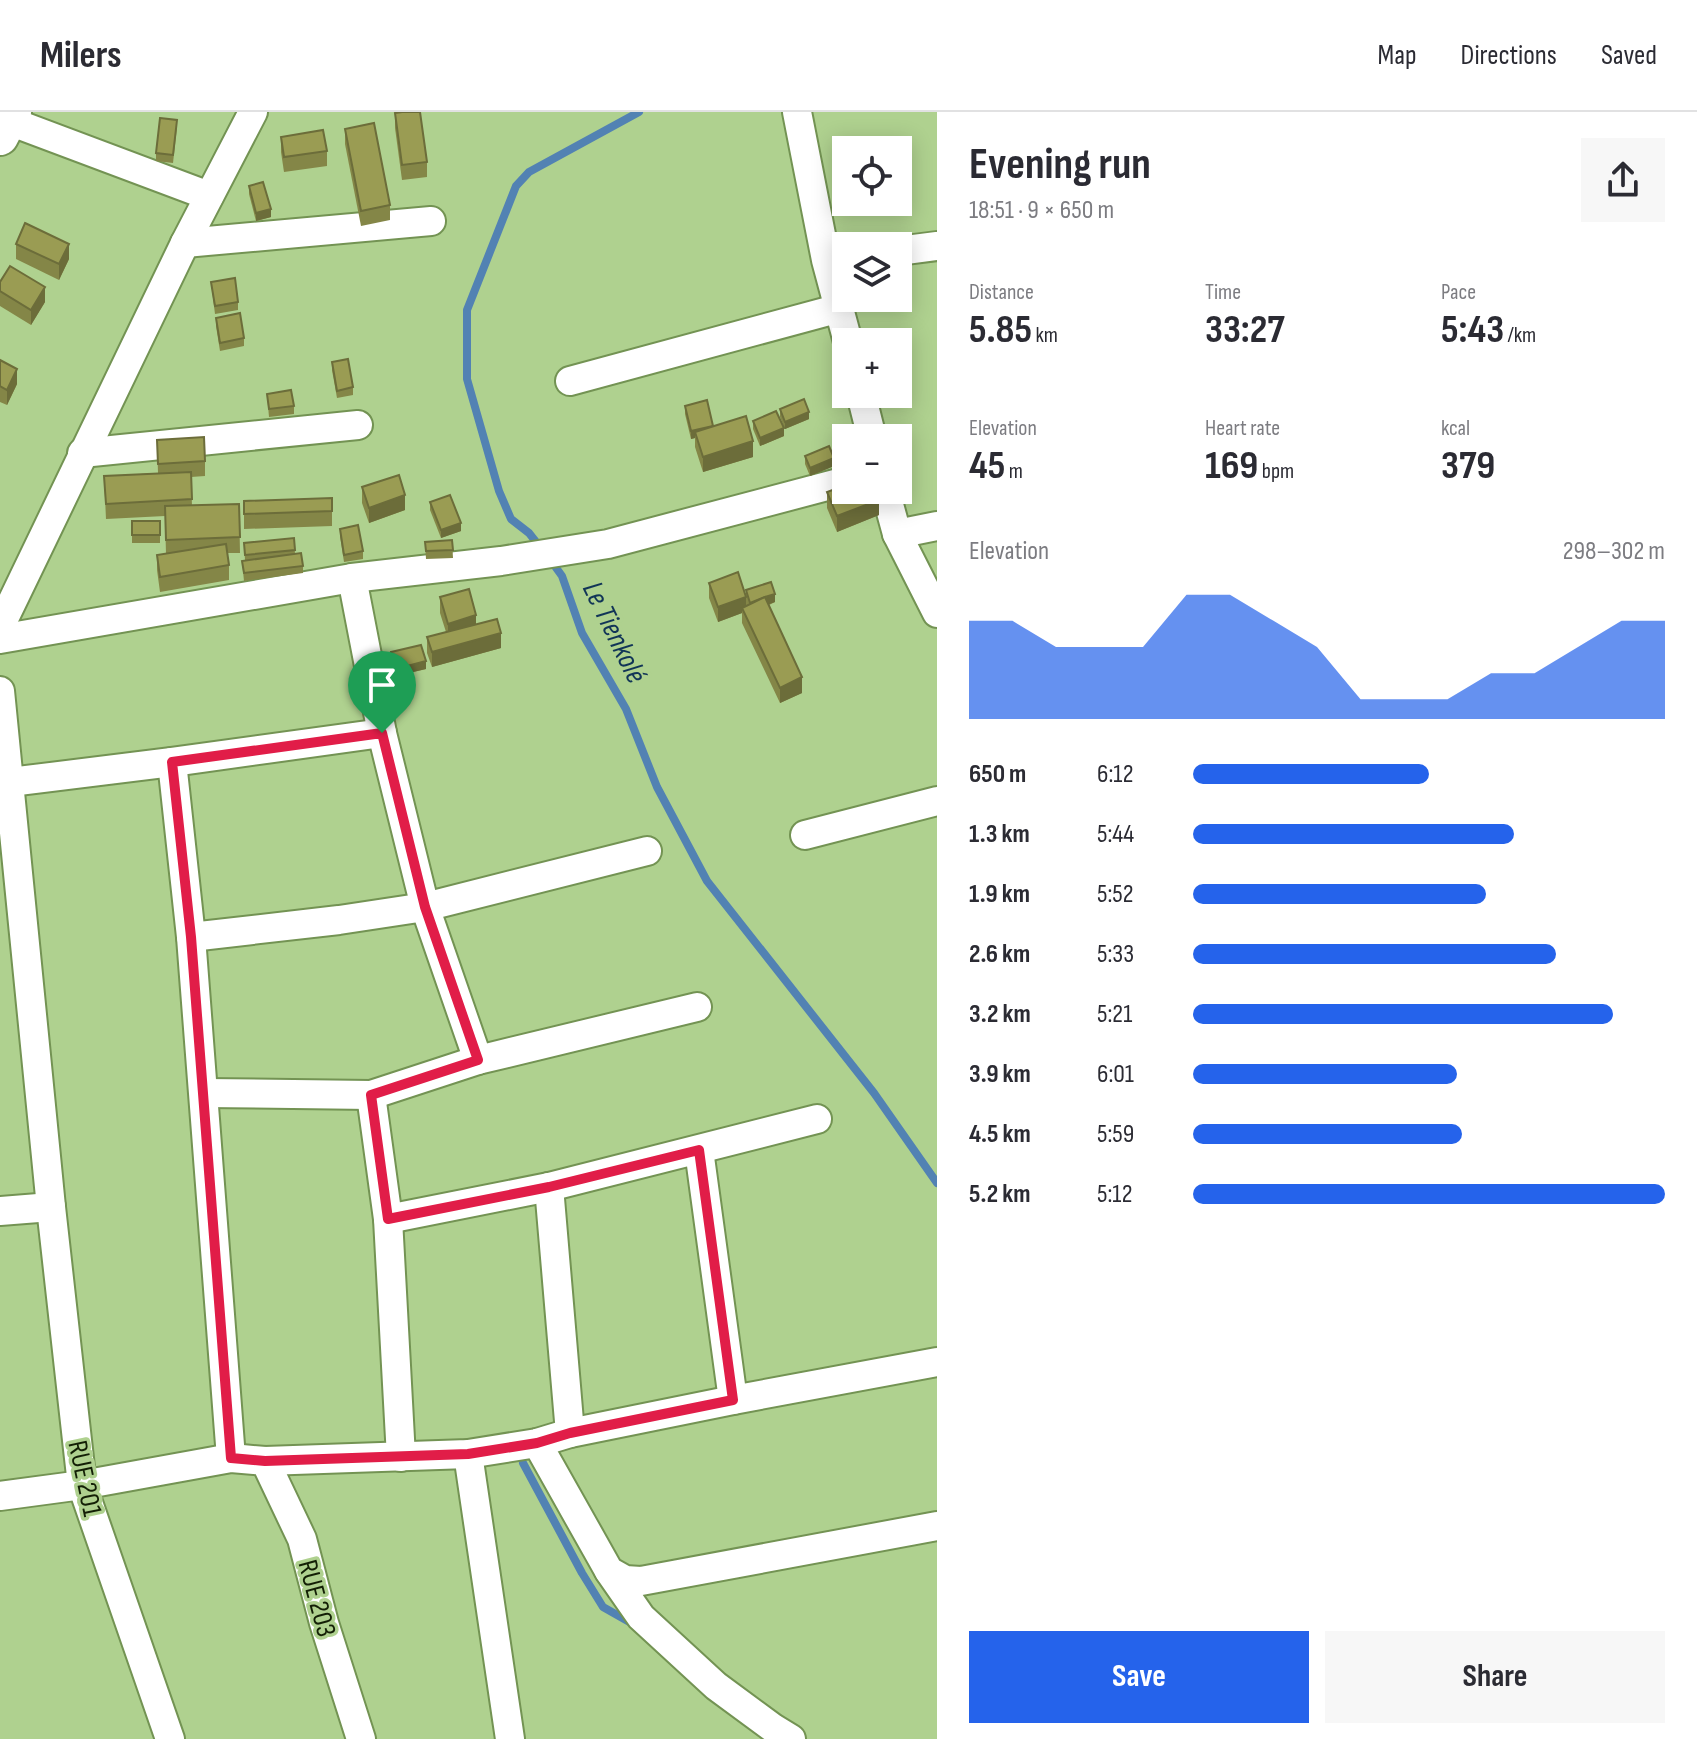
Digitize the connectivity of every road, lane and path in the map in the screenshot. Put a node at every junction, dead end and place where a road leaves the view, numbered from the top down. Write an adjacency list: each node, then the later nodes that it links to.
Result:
1 (253, 112): 4 (street)
2 (797, 112): 7 (street)
3 (7, 123): 4 (street)
4 (209, 196): 6 (street)
5 (431, 221): 6 (street)
6 (185, 243): 13 (street)
7 (832, 243)
8 (937, 246): 9 (street)
9 (912, 249)
10 (832, 310): 11 (street)
11 (570, 381)
12 (358, 425): 13 (street)
13 (82, 453): 20 (street)
14 (832, 485): 18 (street)
15 (889, 504): 17 (street)
16 (937, 526): 17 (street)
17 (897, 534): 19 (street)
18 (352, 578): 21 (street); 23 (street)
19 (937, 613)
20 (0, 627)
21 (0, 639)
22 (0, 691): 25 (street, RUE 201)
23 (382, 733): 24 (street); 29 (street)
24 (172, 762): 25 (street); 30 (street)
25 (10, 782): 38 (street, RUE 201)
26 (937, 801): 27 (street)
27 (805, 835)
28 (647, 851): 29 (street)
29 (425, 907): 30 (street); 32 (street)
30 (191, 937): 33 (street)
31 (697, 1007): 32 (street)
32 (478, 1060): 34 (street)
33 (204, 1093): 34 (street); 47 (street)
34 (371, 1095): 40 (street)
35 (817, 1119): 36 (street)
36 (699, 1150): 37 (street); 42 (street)
37 (549, 1187): 40 (street); 43 (street)
38 (51, 1207): 39 (street); 49 (street, RUE 201)
39 (0, 1211)
40 (388, 1219): 46 (street)
41 (937, 1362): 42 (street)
42 (733, 1400): 43 (street)
43 (570, 1433): 44 (street)
44 (537, 1443): 45 (street); 52 (street)
45 (468, 1454): 46 (street); 55 (street)
46 (401, 1457): 48 (street)
47 (231, 1458): 48 (street); 49 (street)
48 (265, 1461): 54 (street, RUE 203)
49 (82, 1485): 50 (street); 53 (street, RUE 201)
50 (0, 1496)
51 (937, 1526): 52 (street)
52 (609, 1571): 56 (street)
53 (170, 1739)
54 (361, 1739)
55 (510, 1739)
56 (791, 1739)

